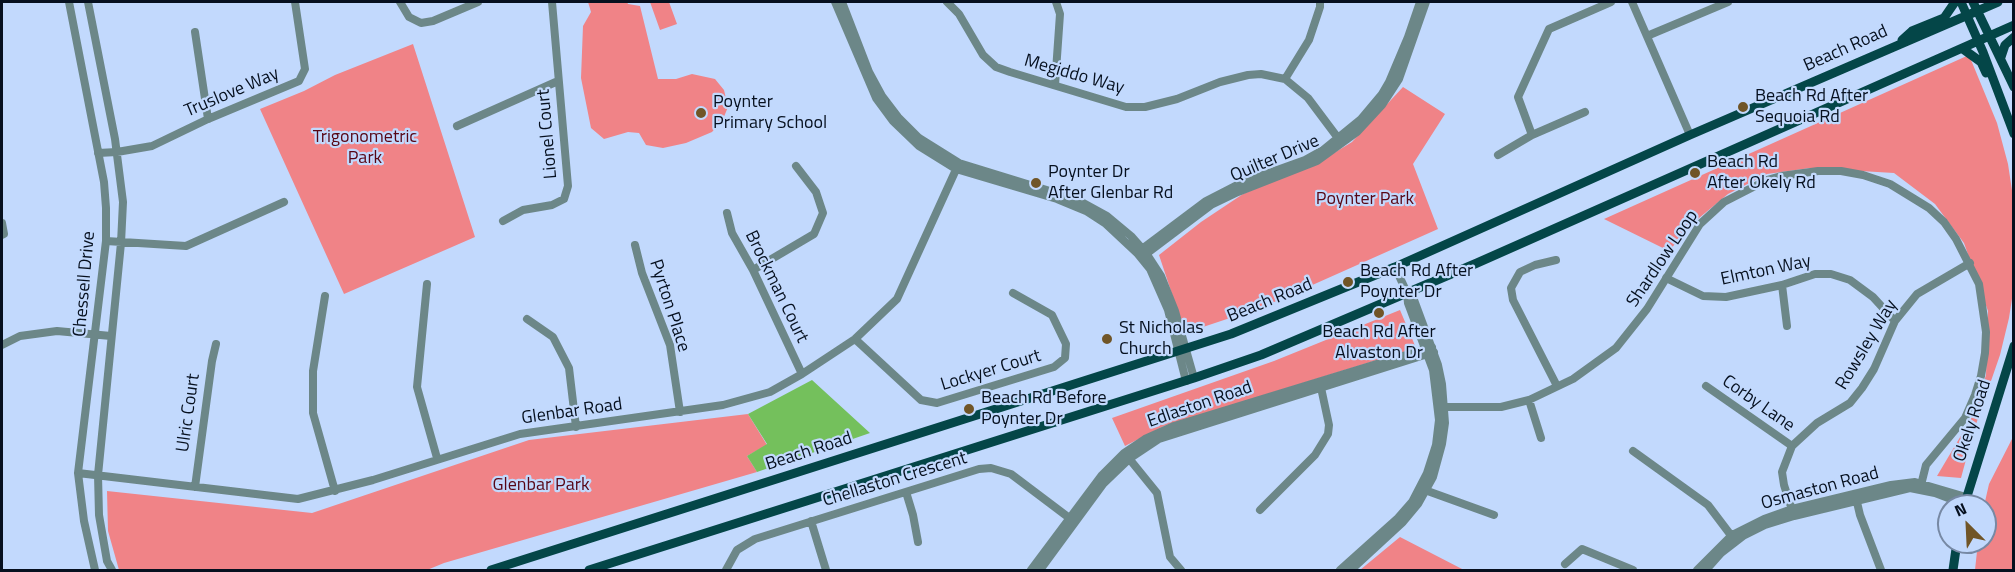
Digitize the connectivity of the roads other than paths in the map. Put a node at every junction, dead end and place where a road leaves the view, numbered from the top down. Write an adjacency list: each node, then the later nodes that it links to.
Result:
1 (69, 2): 44 (street, Chessell Drive)
2 (88, 2): 43 (street, Chessell Drive)
3 (295, 2): 37 (street, Truslove Way)
4 (400, 2): 5 (street)
5 (478, 2)
6 (552, 2): 32 (street, Lionel Court)
7 (835, 2): 47 (street)
8 (842, 2): 47 (street)
9 (947, 2): 33 (street, Megiddo Way)
10 (1056, 2): 33 (street)
11 (1320, 2): 31 (street)
12 (1420, 2): 42 (street, Quilter Drive)
13 (1426, 2): 56 (street, Quilter Drive)
14 (1611, 2): 40 (street)
15 (1632, 2): 24 (street)
16 (1728, 2): 24 (street)
17 (1955, 2): 28 (main road)
18 (1961, 2): 21 (main road)
19 (1995, 2): 20 (main road, Beach Road)
20 (1976, 6): 21 (main road, Beach Road); 25 (main road)
21 (1966, 15): 27 (main road); 28 (main road, Beach Road)
22 (2013, 25): 25 (main road)
23 (195, 32): 37 (street)
24 (1647, 36): 41 (street)
25 (1990, 36): 27 (main road); 30 (main road)
26 (2013, 37): 30 (main road)
27 (1978, 42): 29 (main road); 36 (main road)
28 (1895, 45): 41 (main road, Beach Road)
29 (1963, 49): 36 (main road); 65 (main road)
30 (2001, 57): 34 (main road)
31 (1285, 79): 33 (street, Megiddo Way); 42 (street)
32 (558, 81): 38 (street); 50 (street, Lionel Court)
33 (1054, 85)
34 (2013, 87)
35 (1586, 112): 40 (street)
36 (2006, 112): 39 (main road)
37 (208, 119): 43 (street, Truslove Way)
38 (457, 126)
39 (2013, 134)
40 (1532, 135): 45 (street)
41 (1690, 135): 59 (main road, Beach Road)
42 (1338, 138): 56 (street, Quilter Drive)
43 (117, 152): 44 (street, Truslove Way); 54 (street, Chessell Drive)
44 (98, 153): 53 (street, Chessell Drive)
45 (1498, 155)
46 (796, 166): 60 (street)
47 (958, 166): 56 (street); 72 (street, Glenbar Road)
48 (284, 202): 54 (street)
49 (727, 213): 60 (street, Brockman Court)
50 (503, 221)
51 (2, 223): 52 (street)
52 (2, 235)
53 (105, 241): 54 (street); 70 (street, Chessell Drive)
54 (121, 243): 71 (street, Chessell Drive)
55 (634, 245): 85 (street, Pyrton Place)
56 (1142, 253): 76 (street)
57 (1556, 260): 82 (street)
58 (1970, 263): 61 (street, Shardlow Loop); 68 (street, Rowsley Way); 94 (street, Shardlow Loop)
59 (1395, 267): 65 (street); 76 (main road, Beach Road)
60 (753, 270): 78 (street, Brockman Court)
61 (1666, 278): 63 (street, Elmton Way); 82 (street, Shardlow Loop)
62 (427, 284): 91 (street)
63 (1782, 285): 68 (street, Elmton Way); 69 (street)
64 (1012, 293): 72 (street, Lockyer Court)
65 (1407, 293): 77 (street); 79 (main road)
66 (325, 296): 97 (street)
67 (527, 319): 86 (street)
68 (1895, 321): 88 (street, Rowsley Way)
69 (1787, 326)
70 (96, 334): 71 (street); 74 (street); 92 (street, Chessell Drive)
71 (111, 336): 93 (street, Chessell Drive)
72 (855, 339): 78 (street, Glenbar Road)
73 (216, 344): 95 (street, Ulric Court)
74 (2, 345)
75 (2013, 346): 100 (main road, Okely Road)
76 (1183, 350): 79 (street); 113 (main road, Beach Road)
77 (1430, 350): 80 (street, Edlaston Road); 84 (street)
78 (802, 374): 85 (street, Glenbar Road)
79 (1190, 379): 114 (main road)
80 (1320, 385): 90 (street, Edlaston Road); 102 (street)
81 (1706, 386): 88 (street, Corby Lane)
82 (1557, 387): 83 (street, Shardlow Loop)
83 (1529, 400): 84 (street, Shardlow Loop); 87 (street)
84 (1441, 407): 96 (street)
85 (680, 412): 86 (street, Glenbar Road)
86 (576, 427): 91 (street, Glenbar Road)
87 (1541, 438)
88 (1792, 446): 103 (street, Rowsley Way)
89 (1633, 451): 107 (street)
90 (1127, 456): 105 (street, Edlaston Road); 119 (street)
91 (437, 459): 97 (street, Glenbar Road)
92 (78, 473): 93 (street, Glenbar Road); 111 (street, Chessell Drive)
93 (98, 475): 95 (street, Glenbar Road); 112 (street, Chessell Drive)
94 (1921, 486): 99 (street, Osmaston Road); 101 (street, Osmaston Road)
95 (195, 487): 97 (street, Glenbar Road)
96 (1424, 489): 104 (street); 120 (street); 121 (street)
97 (335, 491)
98 (906, 492): 105 (street, Chellaston Crescent); 106 (street, Chellaston Crescent); 108 (street)
99 (1943, 494)
100 (1967, 494)
101 (1856, 498): 103 (street, Osmaston Road); 125 (street)
102 (1260, 510)
103 (1793, 512): 107 (street, Osmaston Road)
104 (1494, 515)
105 (1072, 520): 117 (street, Edlaston Road); 118 (street, Edlaston Road)
106 (811, 521): 115 (street, Chellaston Crescent); 116 (street)
107 (1734, 538): 123 (street, Osmaston Road); 124 (street, Osmaston Road)
108 (918, 542)
109 (1955, 554): 126 (main road)
110 (1565, 564): 122 (street)
111 (95, 570)
112 (112, 570)
113 (491, 570)
114 (589, 570)
115 (726, 570)
116 (826, 570)
117 (1031, 570)
118 (1040, 570)
119 (1181, 570)
120 (1341, 570)
121 (1351, 570)
122 (1633, 570)
123 (1697, 570)
124 (1706, 570)
125 (1881, 570)
126 (1953, 570)

